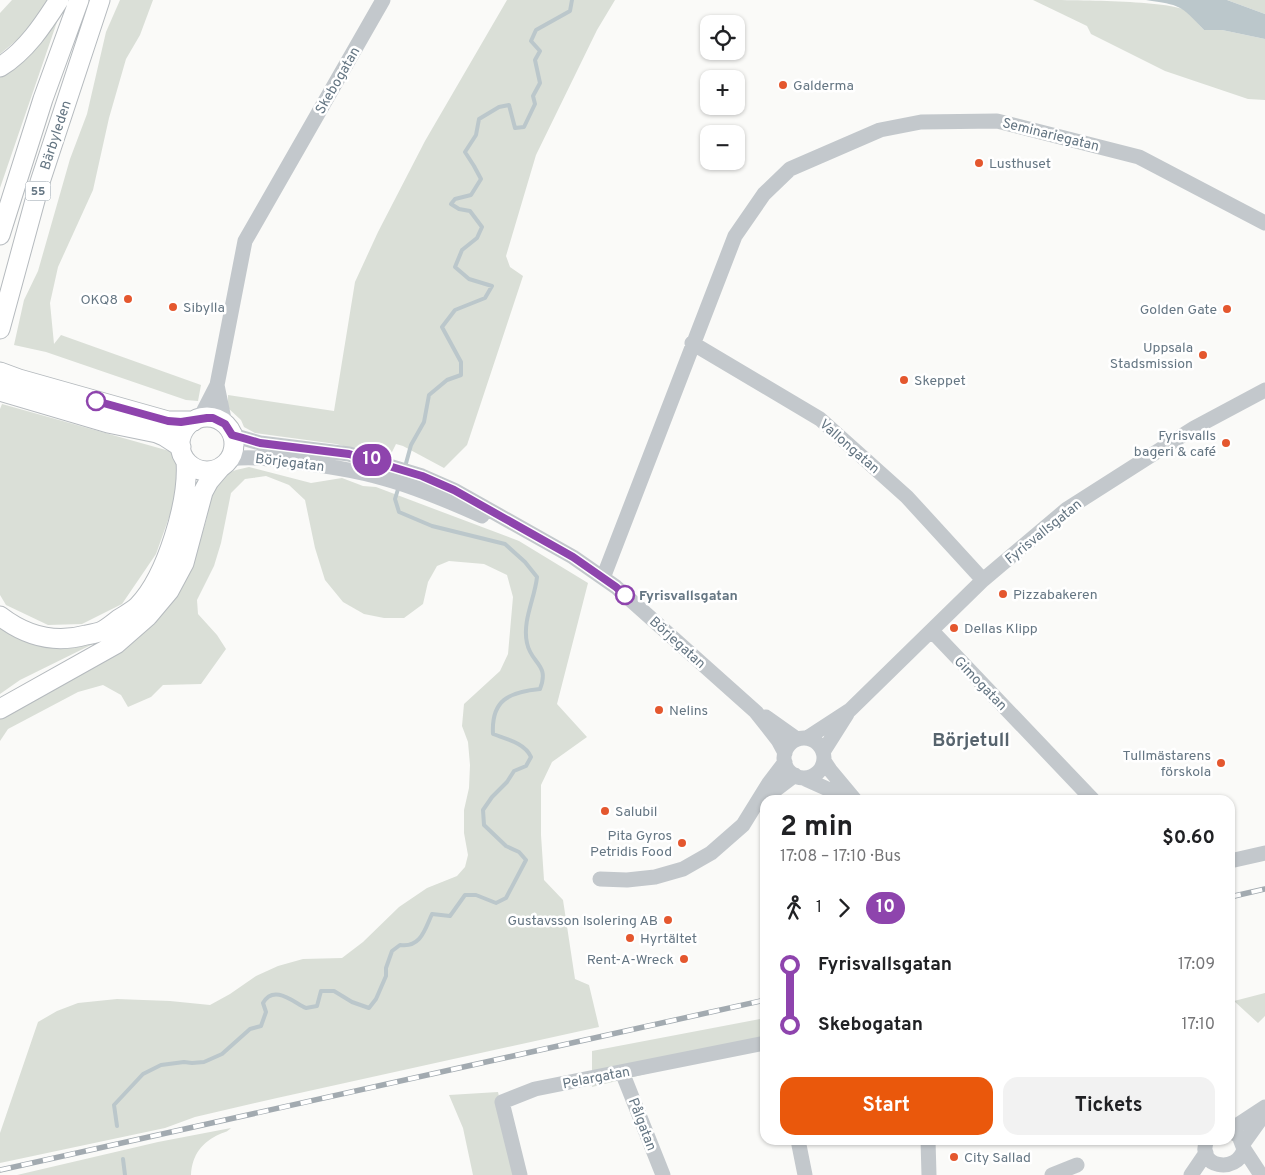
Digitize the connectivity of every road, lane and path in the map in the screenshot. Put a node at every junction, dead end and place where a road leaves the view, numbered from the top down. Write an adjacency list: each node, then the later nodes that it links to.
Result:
1 (60, 0): 5 (main road)
2 (79, 0): 7 (main road, Bärbyleden / 55)
3 (100, 0): 8 (main road, Bärbyleden / 55)
4 (383, 0): 11 (street, Skebogatan)
5 (0, 67)
6 (1265, 223): 9 (street, Seminariegatan)
7 (0, 235)
8 (1, 324)
9 (692, 343): 19 (street, Seminariegatan); 20 (street, Vallongatan)
10 (0, 372): 14 (main road)
11 (217, 385): 14 (street, Skebogatan); 15 (street, Skebogatan)
12 (1265, 390): 20 (street, Fyrisvallsgatan)
13 (0, 391): 16 (main road)
14 (197, 420): 15 (main road); 16 (main road)
15 (229, 429): 17 (main road); 18 (street, Börjegatan)
16 (184, 454): 17 (main road); 21 (main road)
17 (225, 463): 18 (street, Börjegatan); 23 (main road)
18 (388, 472): 19 (street, Börjegatan)
19 (603, 578): 25 (street, Börjegatan)
20 (983, 580): 22 (street, Fyrisvallsgatan)
21 (0, 616)
22 (932, 631): 24 (street, Fyrisvallsgatan); 34 (street, Gimogatan)
23 (0, 709)
24 (850, 710): 26 (street, Fyrisvallsgatan); 27 (street, Fyrisvallsgatan)
25 (756, 712): 26 (street, Börjegatan); 28 (street, Börjegatan)
26 (802, 739): 27 (street); 28 (street)
27 (824, 757): 29 (street); 33 (street)
28 (785, 758): 29 (street); 30 (street)
29 (799, 776): 31 (street); 32 (street)
30 (762, 795)
31 (769, 795)
32 (837, 795)
33 (851, 795)
34 (1088, 795)
35 (760, 799): 36 (street)
36 (758, 802): 39 (street)
37 (1265, 853): 38 (street)
38 (1235, 860)
39 (600, 879)
40 (760, 1044): 41 (street, Pelargatan)
41 (622, 1072): 53 (street, Pelargatan); 54 (street, Pålgatan)
42 (1265, 1107): 44 (street)
43 (1265, 1114): 50 (street)
44 (1235, 1127)
45 (1235, 1133): 50 (street)
46 (799, 1145): 55 (street)
47 (928, 1145): 56 (street)
48 (1205, 1145): 52 (street)
49 (1205, 1145): 58 (street)
50 (1243, 1146): 52 (street); 59 (street)
51 (1076, 1165): 57 (street)
52 (1226, 1171)
53 (520, 1175)
54 (663, 1175)
55 (805, 1175)
56 (929, 1175)
57 (1052, 1175)
58 (1191, 1175)
59 (1260, 1175)

